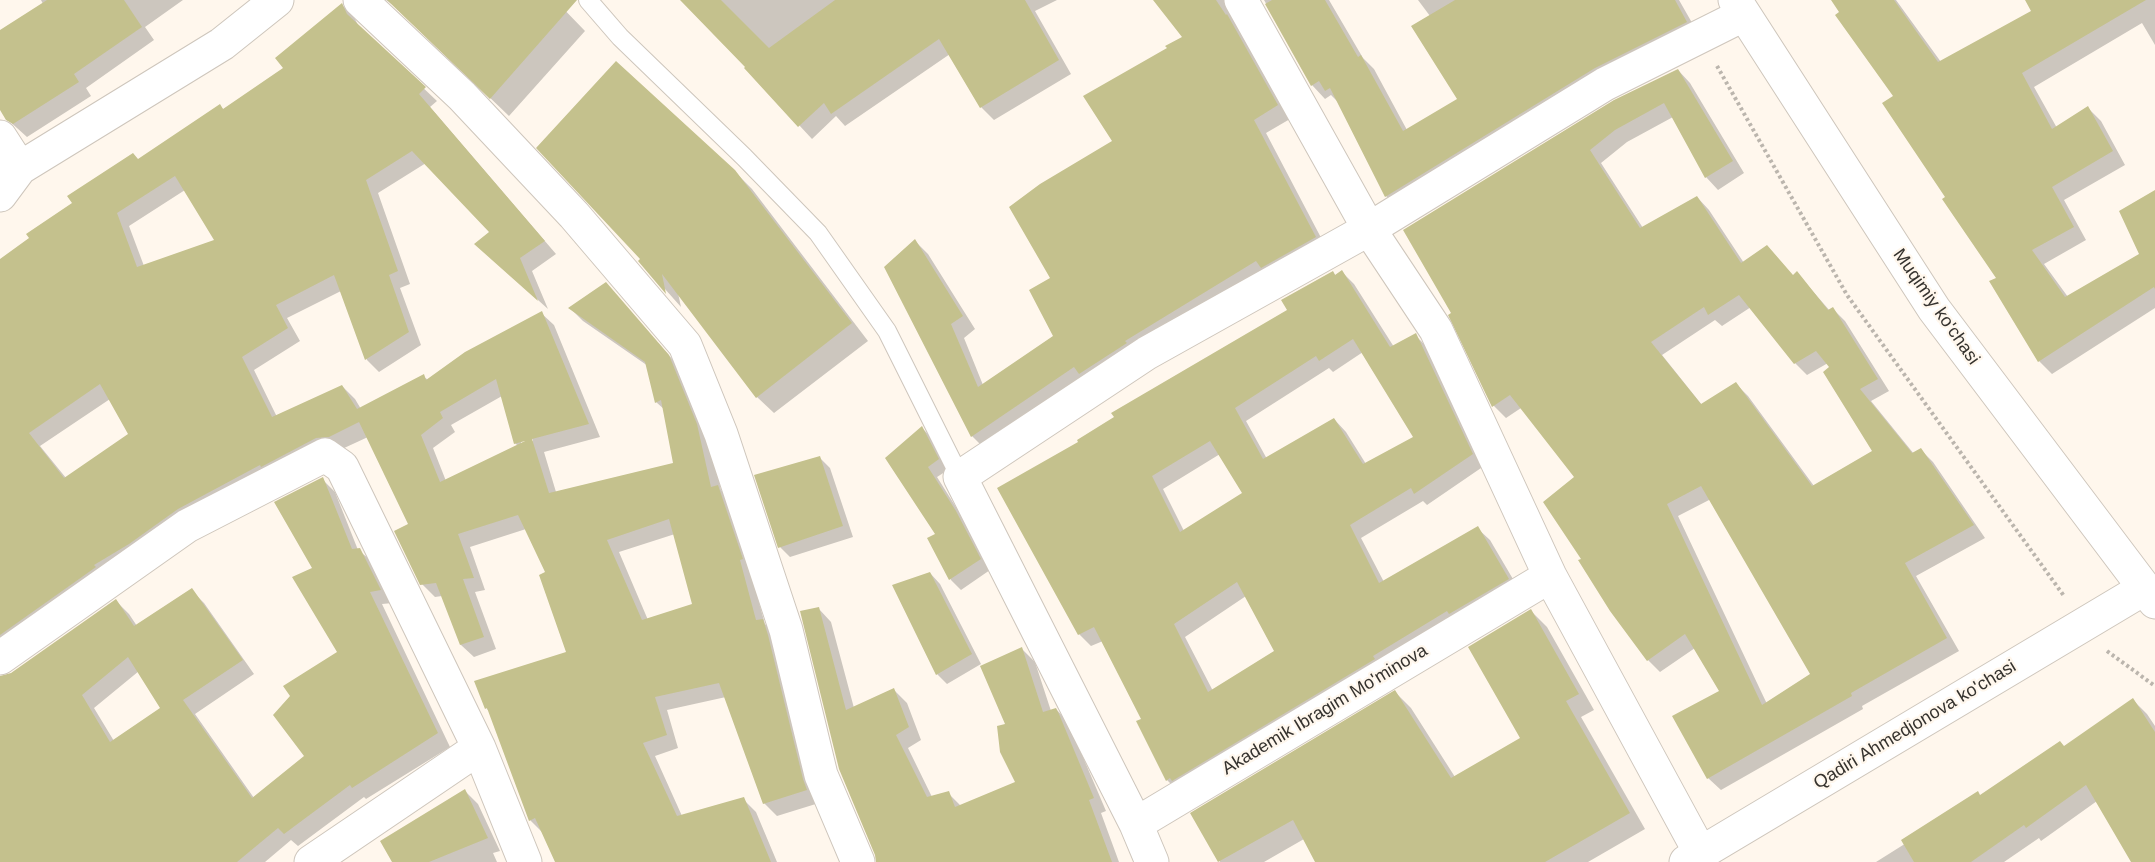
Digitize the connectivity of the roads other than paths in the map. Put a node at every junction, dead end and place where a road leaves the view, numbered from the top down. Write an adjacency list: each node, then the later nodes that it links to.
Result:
1 (277, 0): 7 (street)
2 (360, 0): 19 (street)
3 (588, 0): 10 (lane)
4 (1241, 0): 9 (street)
5 (1739, 8): 9 (street); 12 (street, Muqimiy ko'chasi)
6 (0, 137): 7 (street)
7 (20, 168): 8 (street)
8 (0, 195)
9 (1369, 229): 10 (street); 11 (street)
10 (960, 477): 15 (street)
11 (1550, 576): 15 (street, Akademik Ibragim Mo'minova); 16 (street)
12 (2150, 595): 16 (street, Qadiri Ahmedjonova ko'chasi)
13 (0, 658): 14 (street)
14 (479, 748): 17 (street); 18 (street)
15 (1136, 824): 20 (street)
16 (1693, 858)
17 (311, 862)
18 (525, 862)
19 (858, 862)
20 (1152, 862)

